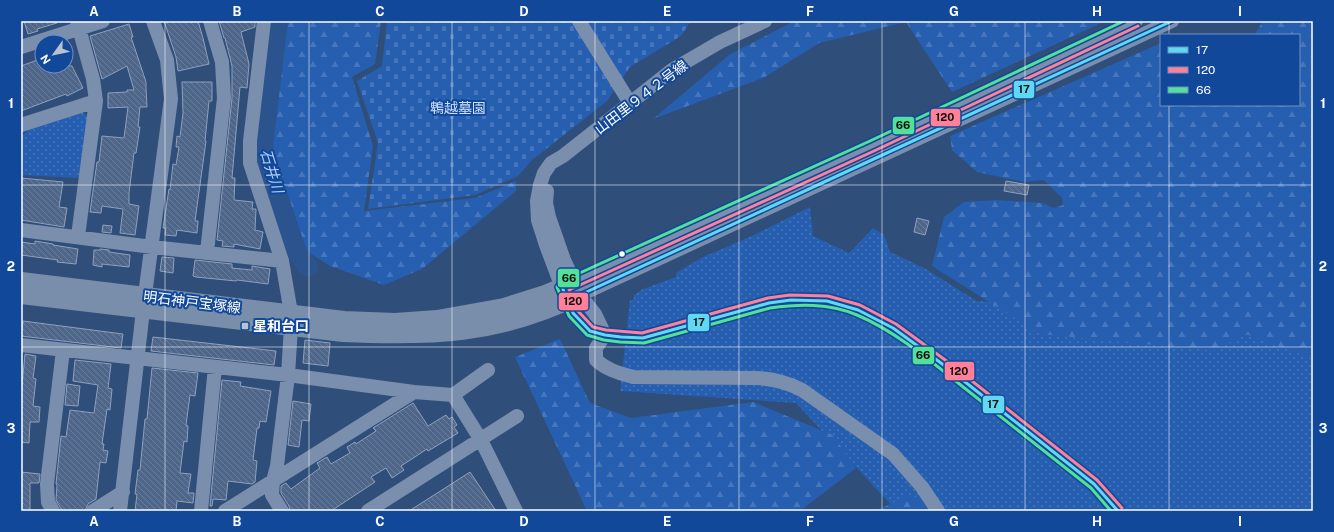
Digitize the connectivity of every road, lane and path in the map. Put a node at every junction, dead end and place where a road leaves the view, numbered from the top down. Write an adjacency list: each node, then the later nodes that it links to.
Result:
1 (103, 21): 9 (street)
2 (153, 21): 16 (street)
3 (210, 21): 17 (street)
4 (264, 21): 18 (street)
5 (579, 21): 12 (street)
6 (765, 21): 12 (street, 山田里９４２号線)
7 (1136, 21): 20 (street)
8 (1172, 21): 20 (street)
9 (78, 25): 10 (street); 11 (street)
10 (21, 47)
11 (96, 101): 13 (street); 15 (street)
12 (630, 103): 20 (street, 山田里９４２号線)
13 (21, 125)
14 (21, 230): 15 (street)
15 (78, 236): 16 (street)
16 (152, 247): 17 (street); 22 (street)
17 (207, 252): 18 (street)
18 (282, 261): 23 (street)
19 (21, 281): 22 (main road, 明石神戸宝塚線)
20 (571, 291): 23 (main road, 明石神戸宝塚線); 24 (street)
21 (21, 294): 22 (main road, 明石神戸宝塚線)
22 (144, 303): 23 (main road, 明石神戸宝塚線); 27 (street)
23 (291, 320): 30 (street)
24 (605, 335): 45 (street); 46 (street)
25 (21, 345): 26 (street)
26 (63, 350): 27 (street); 37 (street)
27 (139, 359): 28 (street); 36 (street)
28 (215, 367): 30 (street); 40 (street)
29 (488, 370): 32 (street)
30 (288, 375): 31 (street); 35 (street)
31 (414, 392): 32 (street); 35 (street)
32 (453, 396): 34 (street)
33 (517, 416): 34 (street)
34 (481, 440): 43 (street); 44 (street)
35 (273, 481): 41 (street); 42 (street)
36 (123, 492): 38 (street); 39 (street)
37 (53, 511)
38 (93, 511)
39 (120, 511)
40 (201, 511)
41 (225, 511)
42 (282, 511)
43 (368, 511)
44 (516, 511)
45 (938, 511)
46 (1118, 511)

